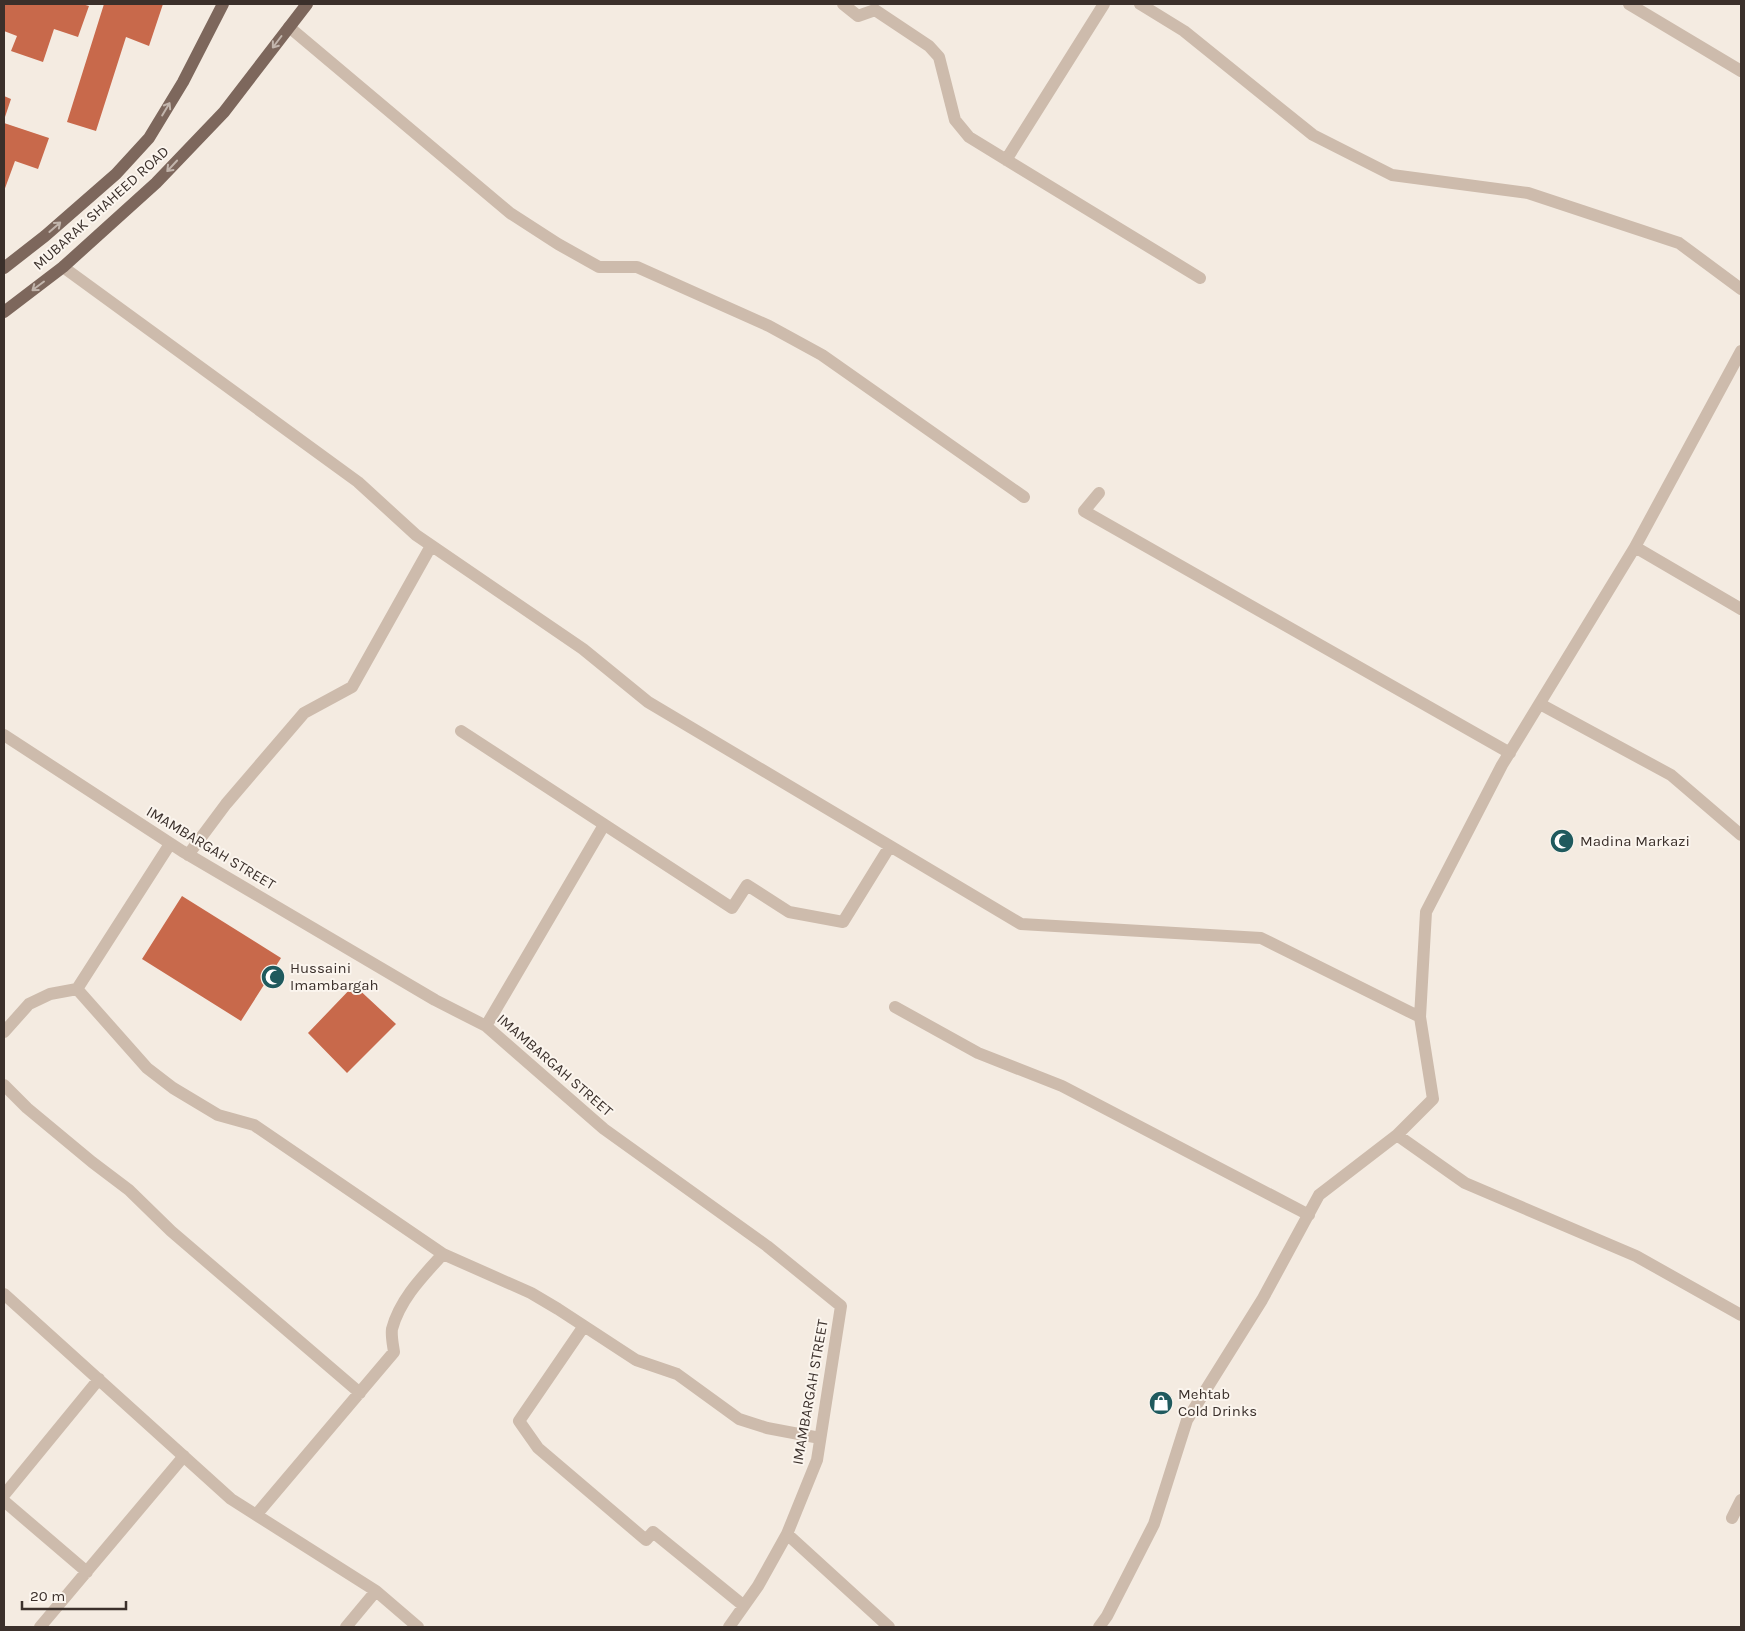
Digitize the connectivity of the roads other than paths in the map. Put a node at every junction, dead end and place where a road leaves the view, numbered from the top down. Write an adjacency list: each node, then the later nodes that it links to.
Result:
1 (223, 4): 11 (main road, MUBARAK SHAHEED ROAD, one-way to 1)
2 (307, 4): 7 (main road, MUBARAK SHAHEED ROAD)
3 (843, 4): 9 (street)
4 (1104, 4): 9 (street)
5 (1140, 4): 13 (street)
6 (1629, 4): 8 (street)
7 (289, 27): 10 (main road, MUBARAK SHAHEED ROAD, one-way to 10); 17 (street)
8 (1741, 71)
9 (1006, 160): 12 (street)
10 (63, 267): 14 (main road, MUBARAK SHAHEED ROAD, one-way to 14); 18 (street)
11 (4, 268)
12 (1200, 278)
13 (1741, 289)
14 (4, 312)
15 (1741, 351): 19 (street)
16 (1098, 493): 24 (street)
17 (1024, 497)
18 (431, 546): 28 (street); 29 (street)
19 (1635, 547): 20 (street); 21 (street)
20 (1741, 610)
21 (1540, 704): 24 (street); 26 (street)
22 (461, 731): 25 (street)
23 (4, 735): 27 (street, IMAMBARGAH STREET)
24 (1510, 753): 32 (street)
25 (604, 825): 28 (street); 33 (street)
26 (1741, 835)
27 (170, 844): 29 (street, IMAMBARGAH STREET); 30 (street)
28 (890, 846): 32 (street)
29 (188, 855): 33 (street, IMAMBARGAH STREET)
30 (77, 989): 34 (street); 38 (street)
31 (895, 1007): 37 (street)
32 (1420, 1017): 36 (street)
33 (486, 1026): 44 (street, IMAMBARGAH STREET)
34 (4, 1032)
35 (4, 1085): 43 (street)
36 (1396, 1135): 37 (street); 40 (street)
37 (1309, 1215): 60 (street)
38 (443, 1254): 41 (street); 43 (street)
39 (4, 1294): 42 (street)
40 (1741, 1315)
41 (584, 1326): 44 (street); 54 (street)
42 (99, 1379): 45 (street); 46 (street)
43 (360, 1393): 49 (street)
44 (820, 1438): 51 (street, IMAMBARGAH STREET)
45 (184, 1456): 49 (street); 52 (street)
46 (4, 1495)
47 (4, 1500): 52 (street)
48 (1741, 1500): 50 (street)
49 (256, 1515): 53 (street)
50 (1732, 1518)
51 (787, 1534): 54 (street, IMAMBARGAH STREET); 59 (street)
52 (87, 1572): 55 (street)
53 (376, 1591): 56 (street); 57 (street)
54 (744, 1606): 58 (street, IMAMBARGAH STREET)
55 (40, 1627)
56 (346, 1627)
57 (418, 1627)
58 (729, 1627)
59 (889, 1627)
60 (1099, 1627)

